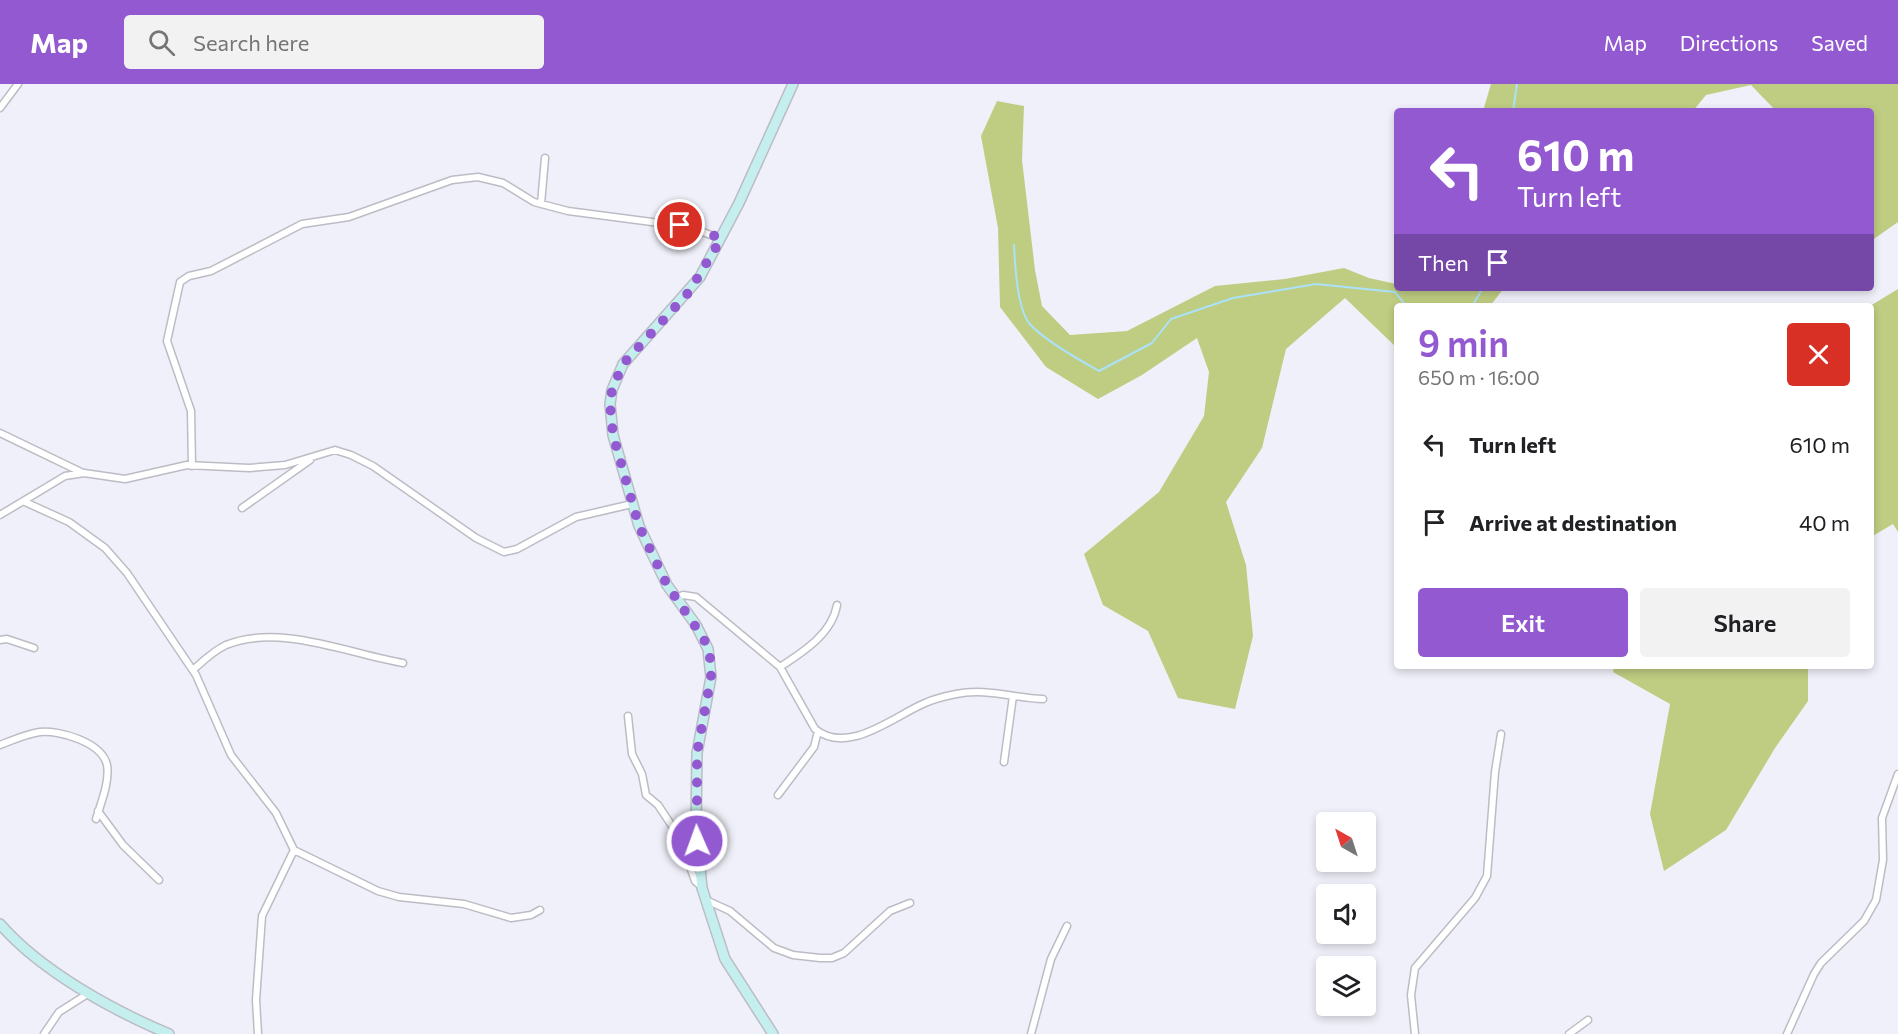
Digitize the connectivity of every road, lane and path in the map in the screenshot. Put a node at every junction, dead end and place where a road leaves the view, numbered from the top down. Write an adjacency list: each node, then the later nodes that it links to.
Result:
1 (18, 84): 3 (street)
2 (793, 84): 6 (street)
3 (0, 108)
4 (545, 158): 5 (street)
5 (541, 204): 6 (street); 9 (street)
6 (721, 239): 12 (street)
7 (0, 433): 10 (street)
8 (316, 455): 9 (street); 12 (street); 13 (street)
9 (192, 466): 10 (street)
10 (84, 473): 11 (street)
11 (25, 502): 14 (street); 21 (street)
12 (632, 504): 15 (street)
13 (242, 508)
14 (0, 515)
15 (676, 598): 20 (street); 35 (street)
16 (837, 605): 20 (street)
17 (0, 640): 18 (street)
18 (34, 648)
19 (404, 663): 21 (street)
20 (780, 666): 25 (street)
21 (193, 670): 33 (street)
22 (1012, 696): 23 (street); 25 (street); 28 (street)
23 (1043, 699)
24 (628, 716): 35 (street)
25 (818, 731): 30 (street)
26 (1501, 734): 48 (street)
27 (0, 745): 31 (street)
28 (1004, 762)
29 (1898, 774): 50 (street)
30 (778, 795)
31 (98, 811): 32 (street); 34 (street)
32 (96, 819)
33 (294, 850): 38 (street); 45 (street)
34 (159, 880)
35 (702, 888): 37 (street)
36 (910, 903): 37 (street)
37 (708, 904): 46 (street)
38 (540, 910)
39 (0, 924): 41 (street)
40 (1067, 926): 47 (street)
41 (89, 993): 43 (street); 44 (street)
42 (1588, 1020): 49 (street)
43 (44, 1034)
44 (169, 1034)
45 (258, 1034)
46 (773, 1034)
47 (1031, 1034)
48 (1415, 1034)
49 (1569, 1034)
50 (1786, 1034)

